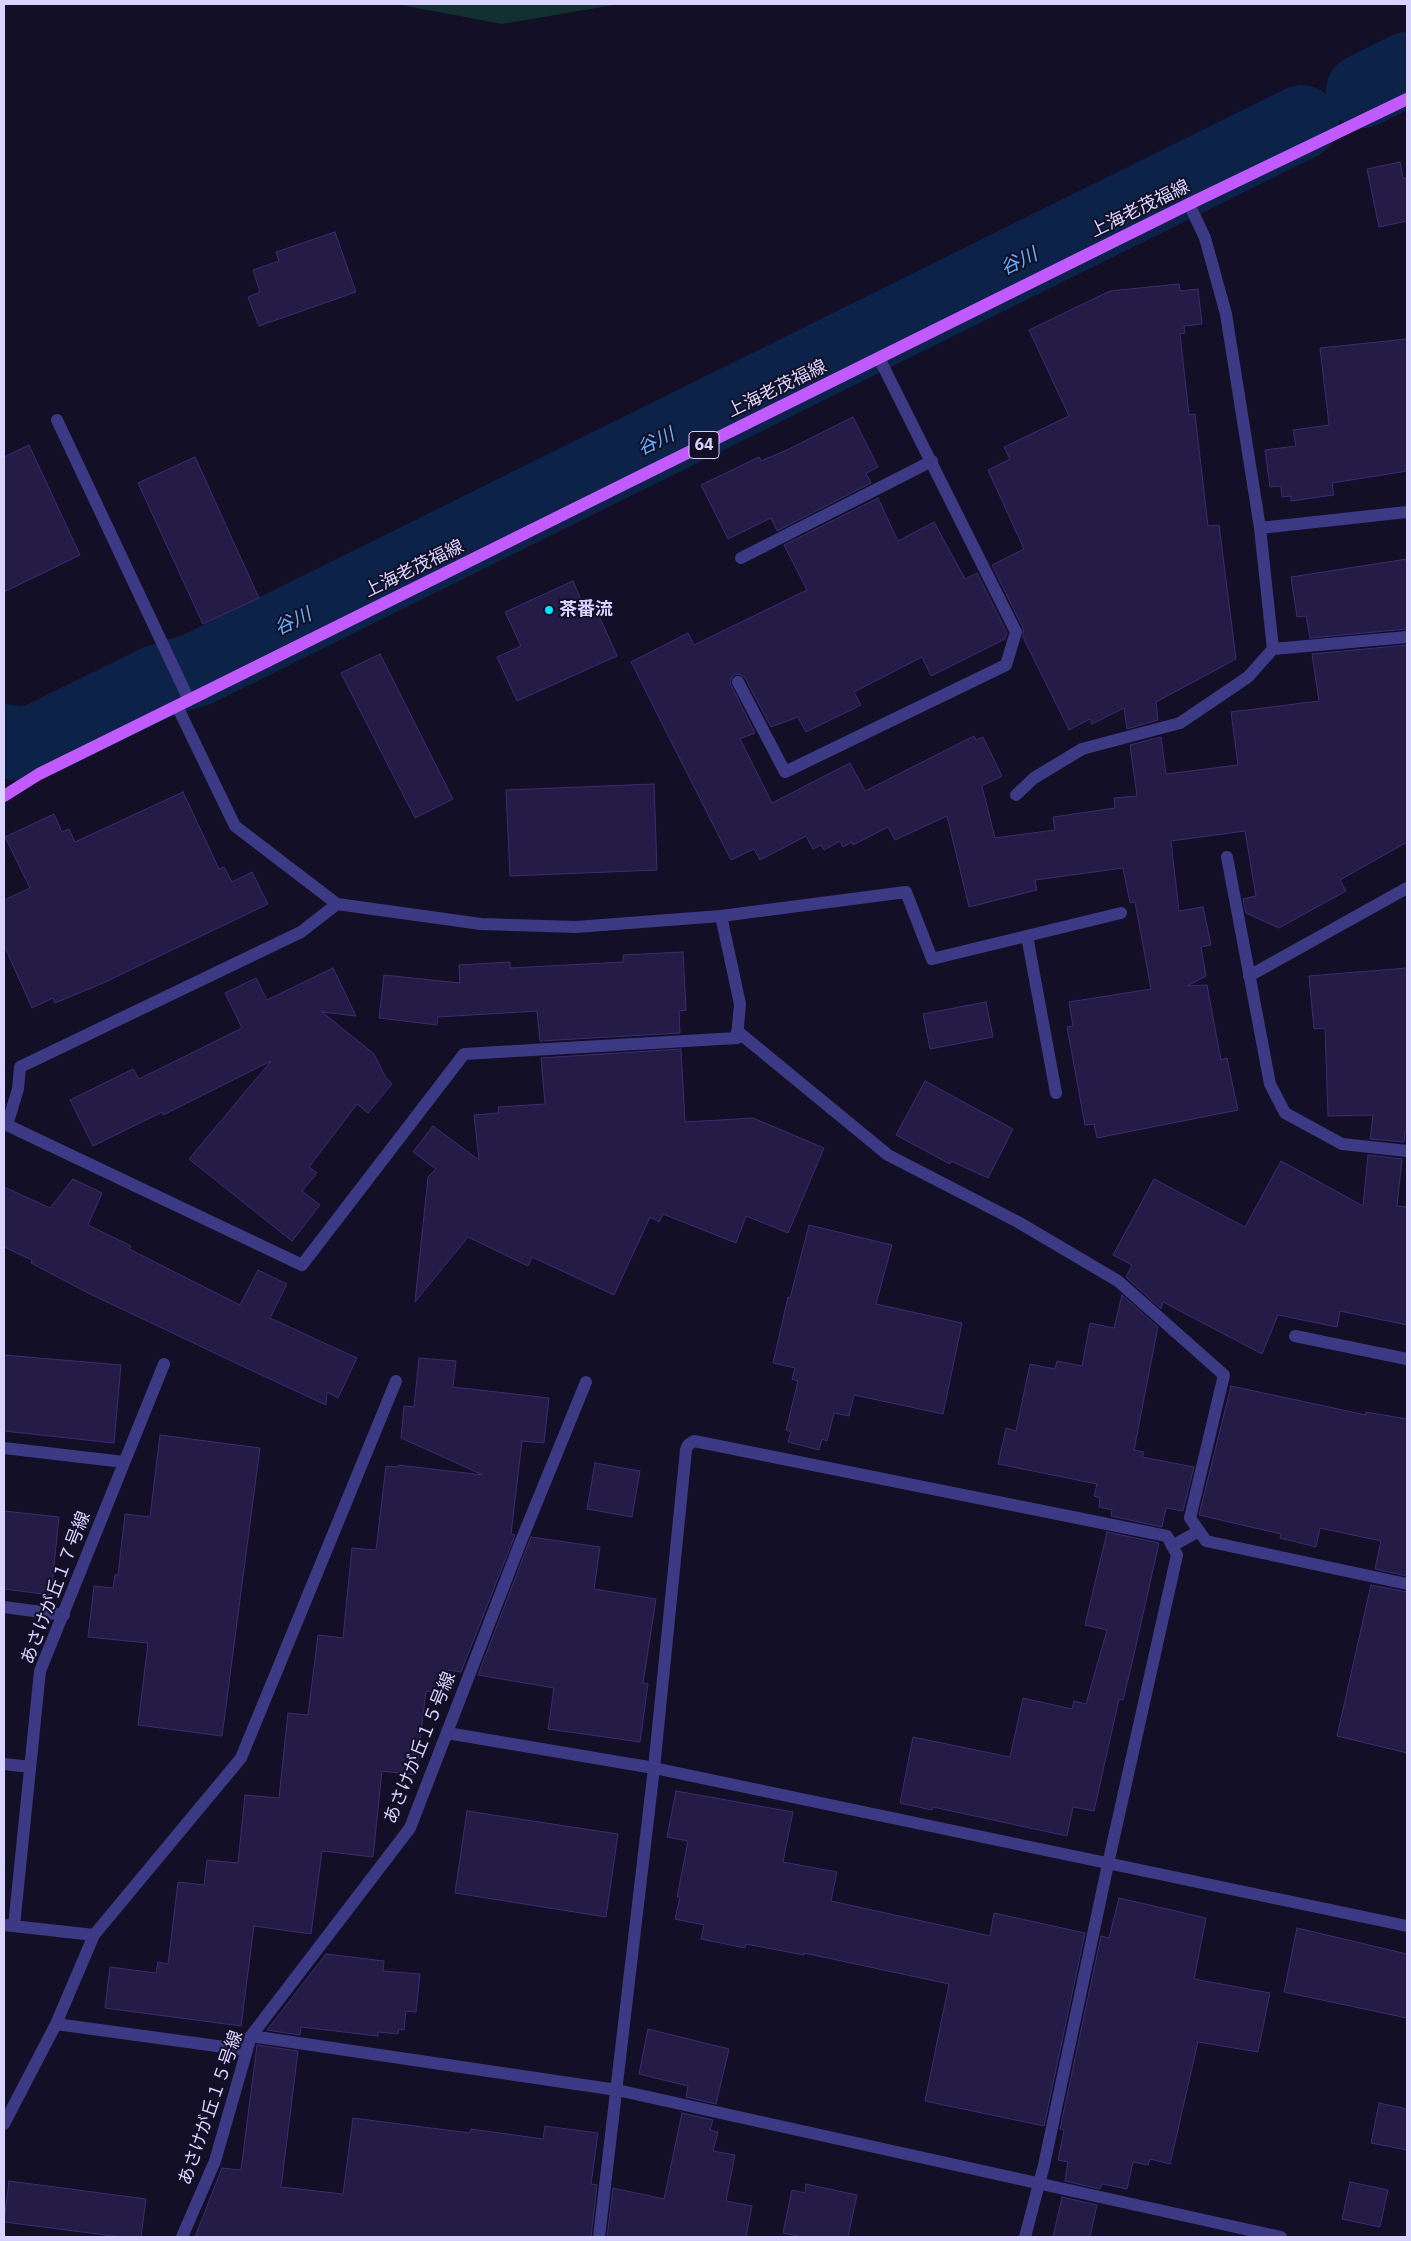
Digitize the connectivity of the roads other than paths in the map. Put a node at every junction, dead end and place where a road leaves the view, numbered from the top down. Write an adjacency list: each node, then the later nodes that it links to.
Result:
1 (1407, 99): 2 (main road, 上海老茂福線 / 64)
2 (1189, 204): 3 (main road, 上海老茂福線 / 64); 7 (street)
3 (879, 358): 5 (street); 12 (main road, 上海老茂福線 / 64)
4 (58, 420): 12 (street)
5 (932, 461): 8 (street); 11 (street)
6 (1407, 512): 7 (street)
7 (1260, 528): 10 (street)
8 (741, 558)
9 (1407, 637): 10 (street)
10 (1273, 649): 14 (street)
11 (738, 682)
12 (189, 700): 13 (main road, 上海老茂福線 / 64)
13 (177, 706): 15 (main road, 上海老茂福線 / 64); 18 (street)
14 (1016, 795)
15 (4, 796)
16 (1227, 858): 22 (street)
17 (1407, 888): 22 (street)
18 (337, 904): 20 (street); 23 (street)
19 (1121, 913): 21 (street)
20 (721, 916): 21 (street); 23 (street)
21 (1027, 936): 24 (street)
22 (1249, 976): 25 (street)
23 (737, 1031): 33 (street)
24 (1056, 1093)
25 (1407, 1151)
26 (1296, 1336): 27 (street)
27 (1407, 1359)
28 (164, 1364): 32 (street, あさけが丘１７号線)
29 (396, 1380): 45 (street)
30 (586, 1382): 38 (street, あさけが丘１５号線)
31 (4, 1448): 32 (street)
32 (124, 1462): 37 (street, あさけが丘１７号線)
33 (1199, 1531): 34 (street); 35 (street)
34 (1172, 1546): 41 (street); 42 (street)
35 (1407, 1584)
36 (4, 1606): 37 (street)
37 (64, 1615): 40 (street, あさけが丘１７号線)
38 (447, 1733): 41 (street); 47 (street, あさけが丘１５号線)
39 (4, 1764): 40 (street)
40 (30, 1767): 43 (street, あさけが丘１７号線)
41 (654, 1768): 42 (street); 49 (street)
42 (1108, 1864): 44 (street); 51 (street)
43 (9, 1925): 45 (street)
44 (1407, 1926)
45 (94, 1935): 46 (street)
46 (56, 2024): 48 (street); 50 (street)
47 (250, 2036): 48 (street, あさけが丘１５号線); 49 (street)
48 (246, 2050): 52 (street, あさけが丘１５号線)
49 (617, 2090): 51 (street); 53 (street)
50 (4, 2124)
51 (1037, 2184): 54 (street); 55 (street)
52 (182, 2237)
53 (599, 2237)
54 (1025, 2237)
55 (1281, 2237)

